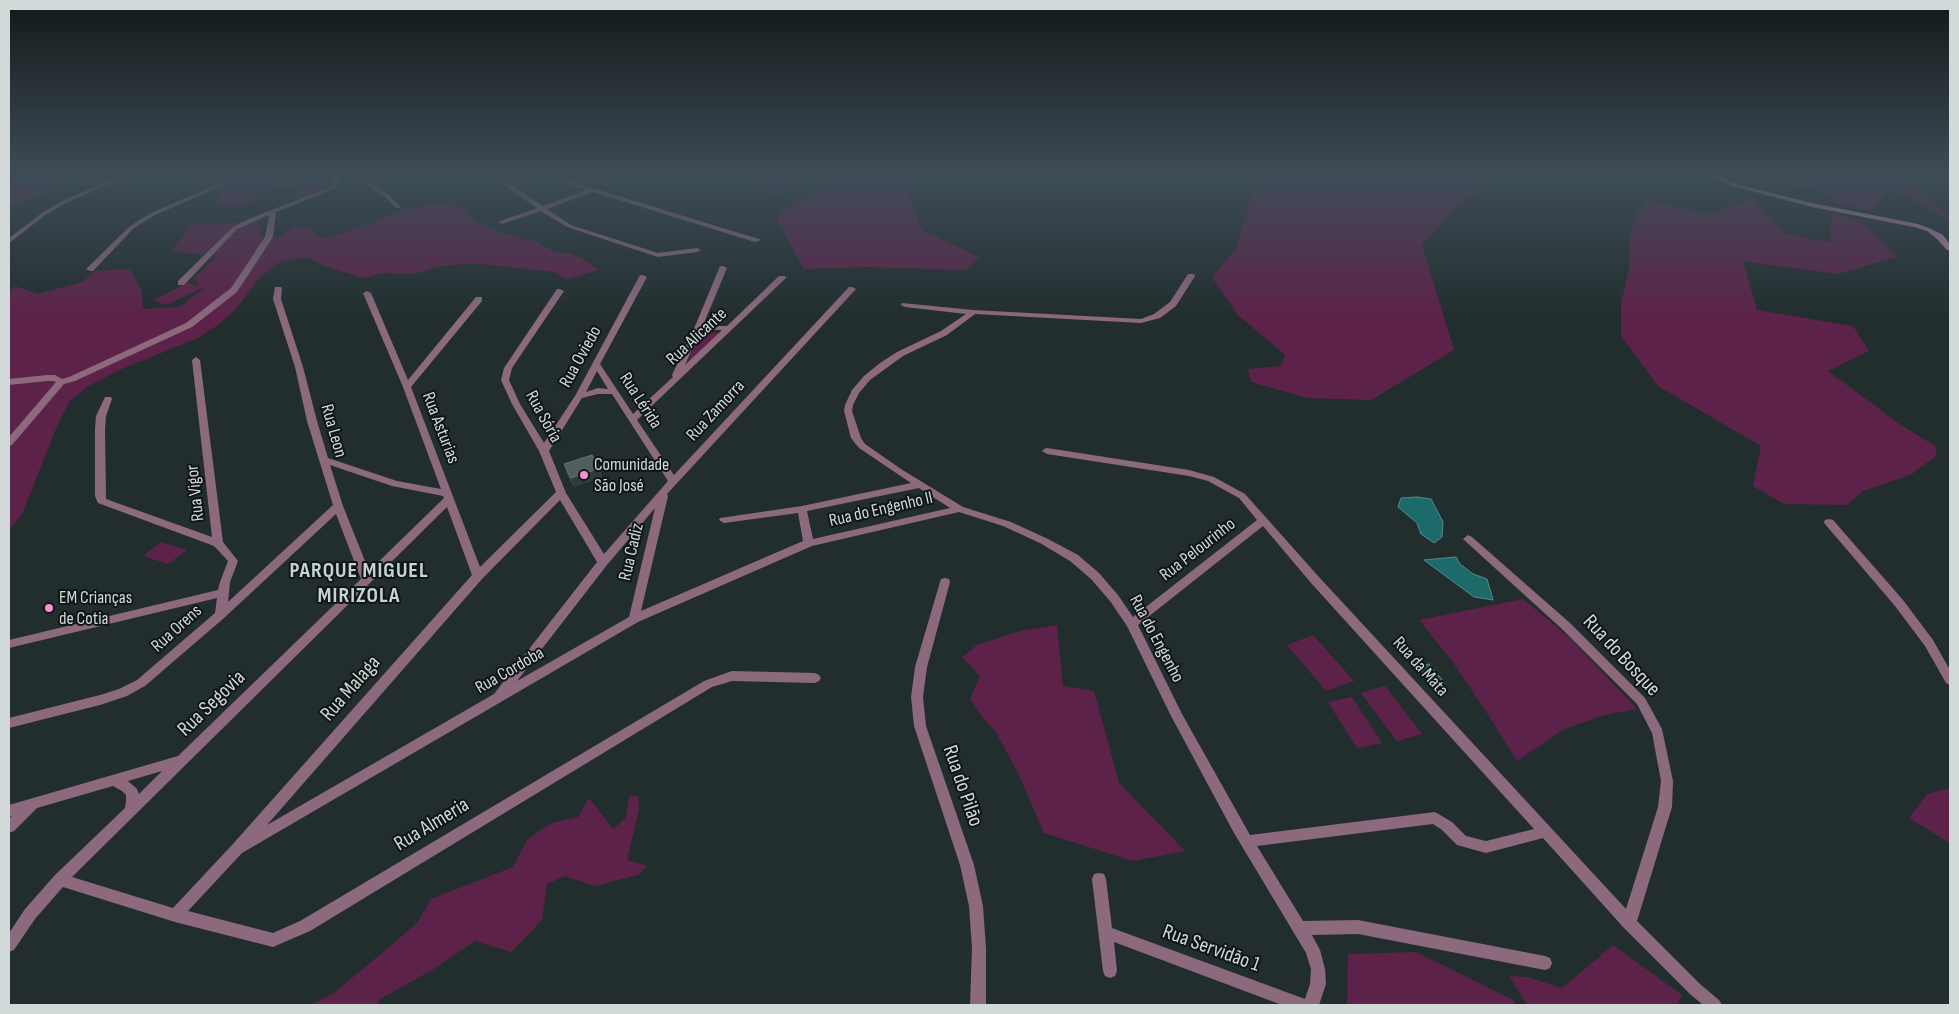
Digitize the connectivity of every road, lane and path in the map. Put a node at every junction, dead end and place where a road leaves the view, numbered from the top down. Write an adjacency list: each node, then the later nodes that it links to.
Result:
1 (30, 224): 9 (street)
2 (136, 224): 13 (street)
3 (241, 224): 17 (street)
4 (271, 224): 31 (street)
5 (565, 224): 11 (street)
6 (705, 224): 8 (street)
7 (1912, 224): 10 (street)
8 (758, 240)
9 (9, 241)
10 (1950, 248)
11 (697, 250)
12 (723, 268): 25 (street)
13 (90, 269)
14 (1191, 276): 24 (street)
15 (643, 277): 28 (street, Rua Oviedo)
16 (782, 278): 26 (street, Rua Alicante)
17 (181, 283)
18 (278, 289): 40 (street, Rua Leon)
19 (852, 289): 41 (street, Rua Zamorra)
20 (560, 291): 38 (street, Rua Sória)
21 (367, 293): 32 (street, Rua Asturias)
22 (479, 299): 32 (street)
23 (905, 305): 24 (street)
24 (973, 312): 42 (street, Rua do Engenho)
25 (700, 324): 26 (street); 29 (street)
26 (729, 328): 29 (street, Rua Alicante)
27 (196, 360): 53 (street, Rua Vigor)
28 (596, 364): 33 (street, Rua Lérida); 34 (street, Rua Oviedo)
29 (674, 381): 36 (street, Rua Alicante)
30 (9, 382): 31 (street)
31 (61, 382): 37 (street)
32 (407, 387): 45 (street, Rua Asturias)
33 (615, 392): 34 (street); 36 (street, Rua Lérida)
34 (579, 396): 38 (street, Rua Oviedo)
35 (108, 399): 53 (street)
36 (634, 419): 41 (street, Rua Lérida)
37 (9, 443)
38 (544, 451): 43 (street, Rua Sória)
39 (1047, 451): 50 (street, Rua da Mata)
40 (324, 460): 45 (street); 46 (street, Rua Leon)
41 (673, 481): 44 (street, Rua Zamorra)
42 (919, 485): 47 (street); 48 (street, Rua do Engenho)
43 (561, 493): 55 (street, Rua Sória); 56 (street, Rua Malaga)
44 (664, 493): 55 (street, Rua Zamorra); 61 (street, Rua Cadiz)
45 (449, 496): 56 (street, Rua Asturias); 57 (street, Rua Segovia)
46 (338, 506): 57 (street, Rua Leon); 60 (street, Rua Orens)
47 (802, 509): 49 (street); 54 (street)
48 (959, 509): 54 (street, Rua do Engenho II); 62 (street, Rua do Engenho)
49 (724, 520)
50 (1262, 522): 62 (street, Rua Pelourinho); 74 (street, Rua da Mata)
51 (1829, 522): 65 (street)
52 (1468, 539): 80 (street, Rua do Bosque)
53 (218, 543): 59 (street, Rua Vigor)
54 (809, 543): 61 (street, Rua Cordoba)
55 (603, 562): 66 (street, Rua Zamorra)
56 (478, 576): 76 (street, Rua Malaga)
57 (367, 580): 68 (street, Rua Segovia)
58 (945, 582): 86 (street, Rua do Pilão)
59 (223, 593): 60 (street, Rua Vigor); 63 (street)
60 (220, 615): 67 (street, Rua Orens)
61 (634, 619): 66 (street, Rua Cordoba)
62 (1132, 624): 75 (street, Rua do Engenho)
63 (9, 644)
64 (815, 678): 79 (street, Rua Almeria)
65 (1950, 680)
66 (496, 699): 76 (street, Rua Cordoba)
67 (9, 723)
68 (184, 760): 69 (street); 72 (street, Rua Segovia)
69 (113, 780): 70 (street); 72 (street)
70 (35, 803): 71 (street); 73 (street)
71 (9, 811)
72 (129, 814): 78 (street, Rua Segovia)
73 (9, 827)
74 (1545, 832): 75 (street); 80 (street, Rua da Mata)
75 (1246, 841): 81 (street, Rua do Engenho)
76 (237, 849): 79 (street, Rua Malaga)
77 (1099, 879): 82 (street)
78 (60, 880): 79 (street, Rua Almeria); 83 (street, Rua Segovia)
79 (175, 915)
80 (1629, 924): 89 (street, Rua da Mata)
81 (1300, 928): 84 (street); 88 (street, Rua do Engenho)
82 (1105, 932): 85 (street); 87 (street, Rua Servidão 1)
83 (9, 945)
84 (1545, 963)
85 (1110, 971)
86 (978, 1005)
87 (1302, 1005)
88 (1311, 1005)
89 (1714, 1005)

